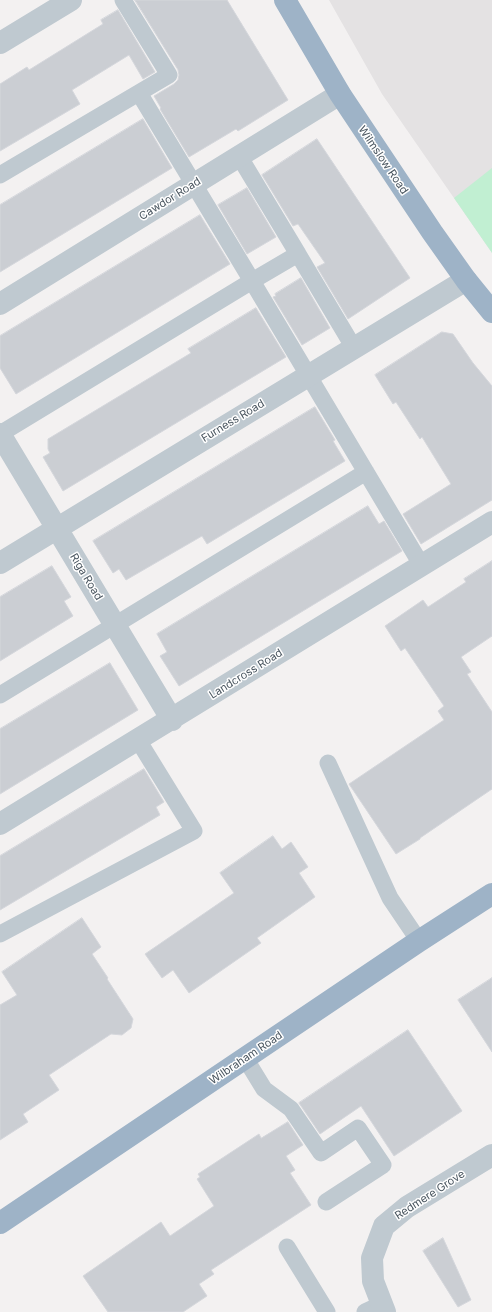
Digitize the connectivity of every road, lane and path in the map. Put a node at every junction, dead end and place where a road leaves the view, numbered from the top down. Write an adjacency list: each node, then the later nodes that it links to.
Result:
1 (71, 0): 4 (street)
2 (123, 0): 5 (lane)
3 (286, 0): 6 (highway, Wilmslow Road)
4 (0, 43)
5 (139, 93): 8 (lane); 9 (lane)
6 (340, 94): 7 (street, Cawdor Road); 11 (highway, Wilmslow Road)
7 (239, 156): 9 (street, Cawdor Road); 10 (lane)
8 (0, 175)
9 (194, 184): 12 (lane); 13 (street, Cawdor Road)
10 (298, 254): 12 (lane); 15 (lane)
11 (466, 280): 14 (highway, Wilmslow Road); 15 (street, Furness Road)
12 (252, 281): 16 (lane); 17 (lane)
13 (0, 304)
14 (492, 312)
15 (354, 348): 16 (street, Furness Road)
16 (308, 376): 18 (lane); 20 (street, Furness Road)
17 (0, 434): 20 (street, Riga Road)
18 (366, 472): 22 (lane); 23 (lane)
19 (492, 522): 22 (street, Landcross Road)
20 (57, 528): 21 (street, Furness Road); 23 (street, Riga Road)
21 (0, 563)
22 (422, 566): 25 (street, Landcross Road)
23 (115, 625): 24 (lane); 25 (street, Riga Road)
24 (0, 695)
25 (172, 720): 26 (street, Landcross Road)
26 (138, 740): 28 (street, Landcross Road); 30 (lane)
27 (328, 763): 31 (lane)
28 (0, 824)
29 (492, 894): 31 (highway, Wilbraham Road)
30 (0, 934)
31 (419, 941): 32 (highway, Wilbraham Road)
32 (244, 1058): 34 (lane); 35 (highway, Wilbraham Road)
33 (492, 1156): 37 (street, Redmere Grove)
34 (326, 1202)
35 (0, 1223)
36 (287, 1247): 38 (lane)
37 (377, 1309)
38 (327, 1312)

